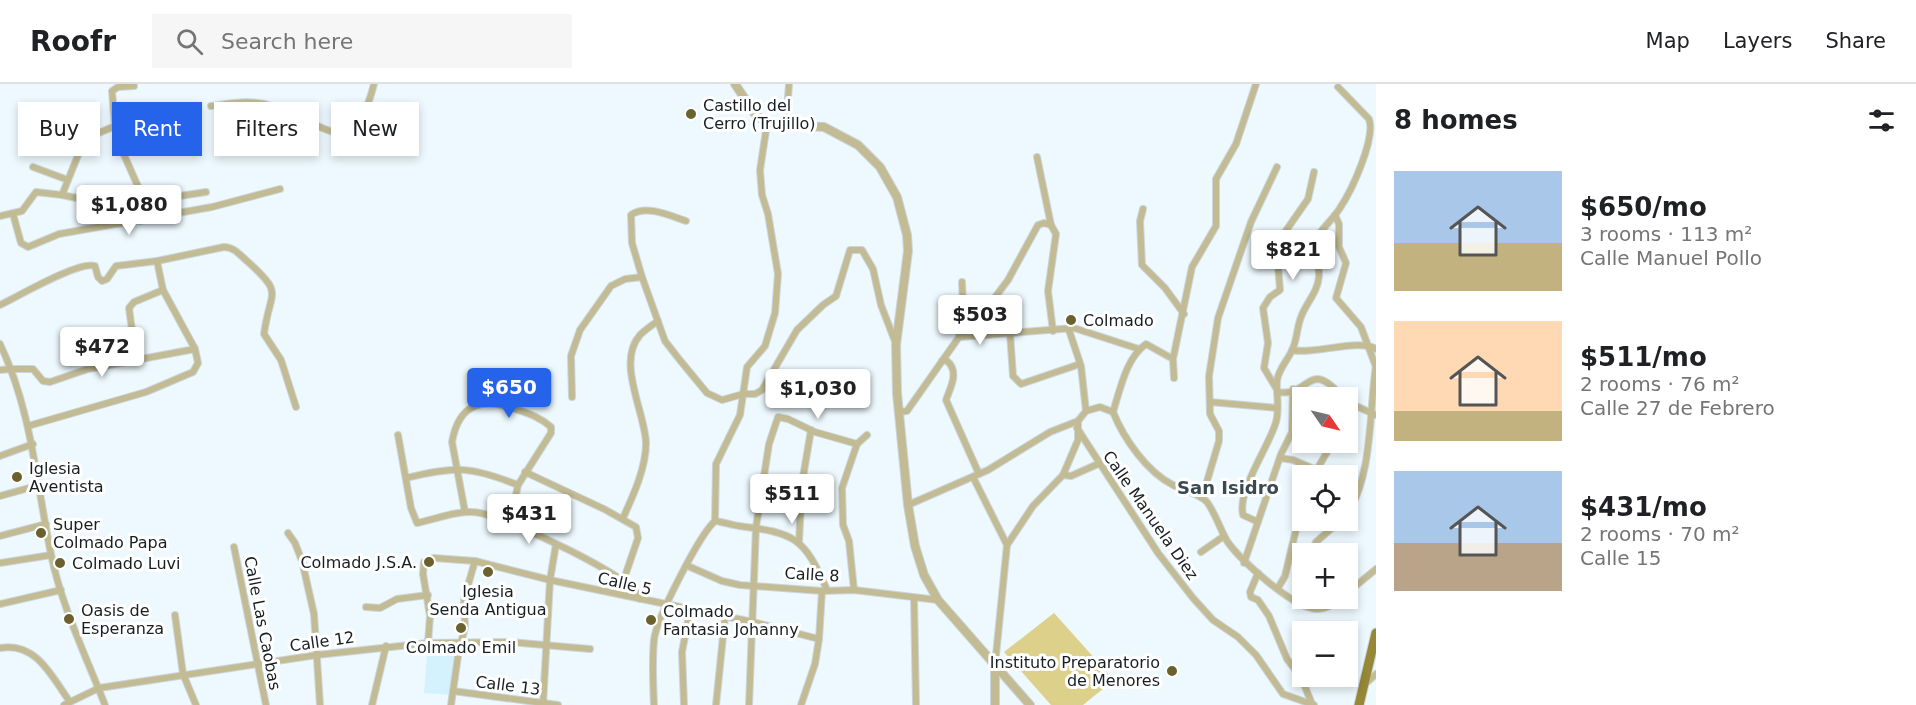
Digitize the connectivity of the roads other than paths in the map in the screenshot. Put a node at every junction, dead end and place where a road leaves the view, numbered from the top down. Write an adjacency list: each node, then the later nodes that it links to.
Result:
1 (374, 84): 8 (street)
2 (735, 84): 9 (street)
3 (789, 84): 10 (street)
4 (1256, 84): 35 (street)
5 (134, 86): 7 (street)
6 (1338, 87): 25 (street)
7 (113, 102)
8 (211, 106)
9 (767, 124): 10 (street); 61 (street)
10 (786, 125): 43 (street)
11 (112, 128): 17 (street)
12 (125, 156): 22 (street)
13 (1036, 157): 29 (street)
14 (33, 167): 17 (street)
15 (1277, 167): 63 (street)
16 (1314, 171): 60 (street)
17 (68, 180): 20 (street)
18 (280, 189): 28 (street)
19 (206, 192): 22 (street)
20 (62, 195): 21 (street); 24 (street)
21 (86, 200)
22 (141, 202): 28 (street)
23 (1143, 209): 35 (street)
24 (14, 214): 26 (street); 28 (street)
25 (1335, 215): 44 (street); 48 (street)
26 (0, 216)
27 (687, 220): 31 (street)
28 (141, 221)
29 (1051, 225): 38 (street); 40 (street)
30 (157, 261): 33 (street); 34 (street); 64 (street)
31 (642, 277): 36 (street); 62 (street)
32 (962, 282): 41 (street)
33 (163, 290): 45 (street); 50 (street)
34 (0, 305)
35 (1184, 314): 49 (street)
36 (658, 321): 61 (street); 96 (street)
37 (1069, 330): 38 (street); 46 (street); 52 (street)
38 (1053, 331): 39 (street)
39 (1010, 333): 40 (street); 52 (street)
40 (989, 334): 41 (street)
41 (959, 337): 51 (street)
42 (0, 344): 54 (street)
43 (896, 345): 61 (street); 68 (street)
44 (1368, 345): 47 (street); 48 (street); 53 (street)
45 (195, 349): 50 (street); 72 (street)
46 (1139, 349): 49 (street); 69 (street)
47 (1376, 349)
48 (1293, 350): 60 (street)
49 (1173, 359): 56 (street)
50 (136, 360): 54 (street)
51 (942, 362): 68 (street); 85 (street)
52 (1080, 363): 67 (street)
53 (1376, 366): 70 (street)
54 (12, 369): 55 (street); 72 (street)
55 (0, 370)
56 (1174, 378)
57 (1297, 387): 58 (street)
58 (1334, 387)
59 (1292, 389): 60 (street)
60 (1278, 392): 65 (street)
61 (742, 394): 97 (street)
62 (572, 397)
63 (1210, 402): 65 (street); 93 (street)
64 (296, 407)
65 (1277, 408): 98 (street)
66 (1358, 408): 70 (street)
67 (1086, 411): 69 (street); 71 (street)
68 (899, 412): 94 (street)
69 (1113, 412): 93 (street)
70 (1373, 414): 90 (street)
71 (1077, 425): 81 (street, Calle Manuela Diez); 85 (street); 86 (street)
72 (28, 426): 77 (street)
73 (811, 430): 78 (street); 101 (street); 107 (street)
74 (1292, 432): 80 (street)
75 (398, 435): 87 (street)
76 (867, 435): 78 (street)
77 (33, 444): 79 (street); 88 (street)
78 (857, 444): 127 (street)
79 (0, 456)
80 (1280, 458): 82 (street); 98 (street)
81 (1098, 464): 86 (street); 173 (street, Calle Manuela Diez)
82 (1302, 465)
83 (458, 467): 84 (street); 87 (street); 89 (street); 95 (street)
84 (525, 472): 89 (street); 96 (street)
85 (976, 475): 94 (street); 110 (street)
86 (1064, 475): 110 (street)
87 (406, 478): 95 (street)
88 (40, 485): 92 (street); 100 (street)
89 (518, 485): 99 (street)
90 (1359, 488): 91 (street)
91 (1358, 492)
92 (0, 496)
93 (1202, 498): 106 (street)
94 (908, 505): 132 (street)
95 (465, 513): 99 (street)
96 (622, 518): 120 (street)
97 (716, 521): 101 (street); 117 (street)
98 (1258, 522): 115 (street)
99 (510, 523): 109 (street)
100 (46, 524): 105 (street); 113 (street)
101 (756, 527): 107 (street); 122 (street)
102 (1296, 531): 124 (street)
103 (1328, 531): 108 (street)
104 (288, 533): 148 (street)
105 (0, 536)
106 (1224, 536): 112 (street); 115 (street)
107 (799, 542): 126 (street)
108 (1316, 543)
109 (556, 544): 120 (street); 121 (street)
110 (1007, 545): 150 (street)
111 (234, 547): 149 (street, Calle Las Caobas)
112 (1201, 552)
113 (51, 555): 116 (street); 125 (street)
114 (475, 561): 121 (street, Calle 5); 128 (street, Calle 5); 142 (street)
115 (1244, 562): 119 (street)
116 (0, 563)
117 (688, 566): 122 (street, Calle 8); 134 (street)
118 (1376, 569): 123 (street)
119 (1258, 573): 124 (street); 173 (street)
120 (624, 579): 131 (street)
121 (550, 580): 131 (street, Calle 5); 145 (street)
122 (755, 585): 126 (street, Calle 8); 139 (street)
123 (1358, 585)
124 (1278, 588): 130 (street)
125 (61, 590): 133 (street); 154 (street)
126 (825, 590): 127 (street, Calle 8); 141 (street)
127 (854, 590): 129 (street, Calle 8)
128 (428, 595): 135 (street); 143 (street)
129 (914, 598): 132 (street, Calle 8); 170 (street)
130 (1292, 598)
131 (640, 599): 134 (street, Calle 5)
132 (938, 600): 150 (street)
133 (0, 604)
134 (666, 606): 136 (street, Calle 5); 165 (street)
135 (366, 607)
136 (690, 611): 138 (street, Calle 5); 166 (street)
137 (175, 615): 151 (street)
138 (725, 617): 139 (street, Calle 5); 167 (street)
139 (753, 622): 141 (street, Calle 5); 168 (street)
140 (1376, 633): 153 (main road)
141 (819, 639): 169 (street)
142 (463, 641): 143 (street, Calle 12); 145 (street, Calle 12); 155 (street)
143 (428, 643): 144 (street, Calle 12)
144 (387, 646): 148 (street, Calle 12); 162 (street)
145 (545, 647): 147 (street, Calle 12); 157 (street)
146 (0, 648): 156 (street)
147 (590, 649)
148 (317, 655): 149 (street, Calle 12); 161 (street)
149 (256, 665): 151 (street, Calle 12); 160 (street, Calle Las Caobas)
150 (995, 665): 171 (street); 172 (street)
151 (183, 674): 154 (street, Calle 12); 159 (street)
152 (1376, 674): 153 (street)
153 (1364, 685): 174 (main road)
154 (99, 688): 156 (street, Calle 12); 158 (street)
155 (453, 691): 157 (street, Calle 13); 163 (street)
156 (67, 704)
157 (543, 704): 164 (street, Calle 13)
158 (105, 705)
159 (196, 705)
160 (266, 705)
161 (320, 705)
162 (372, 705)
163 (451, 705)
164 (558, 705)
165 (654, 705)
166 (684, 705)
167 (716, 705)
168 (749, 705)
169 (801, 705)
170 (916, 705)
171 (995, 705)
172 (1030, 705)
173 (1313, 705)
174 (1359, 705)

